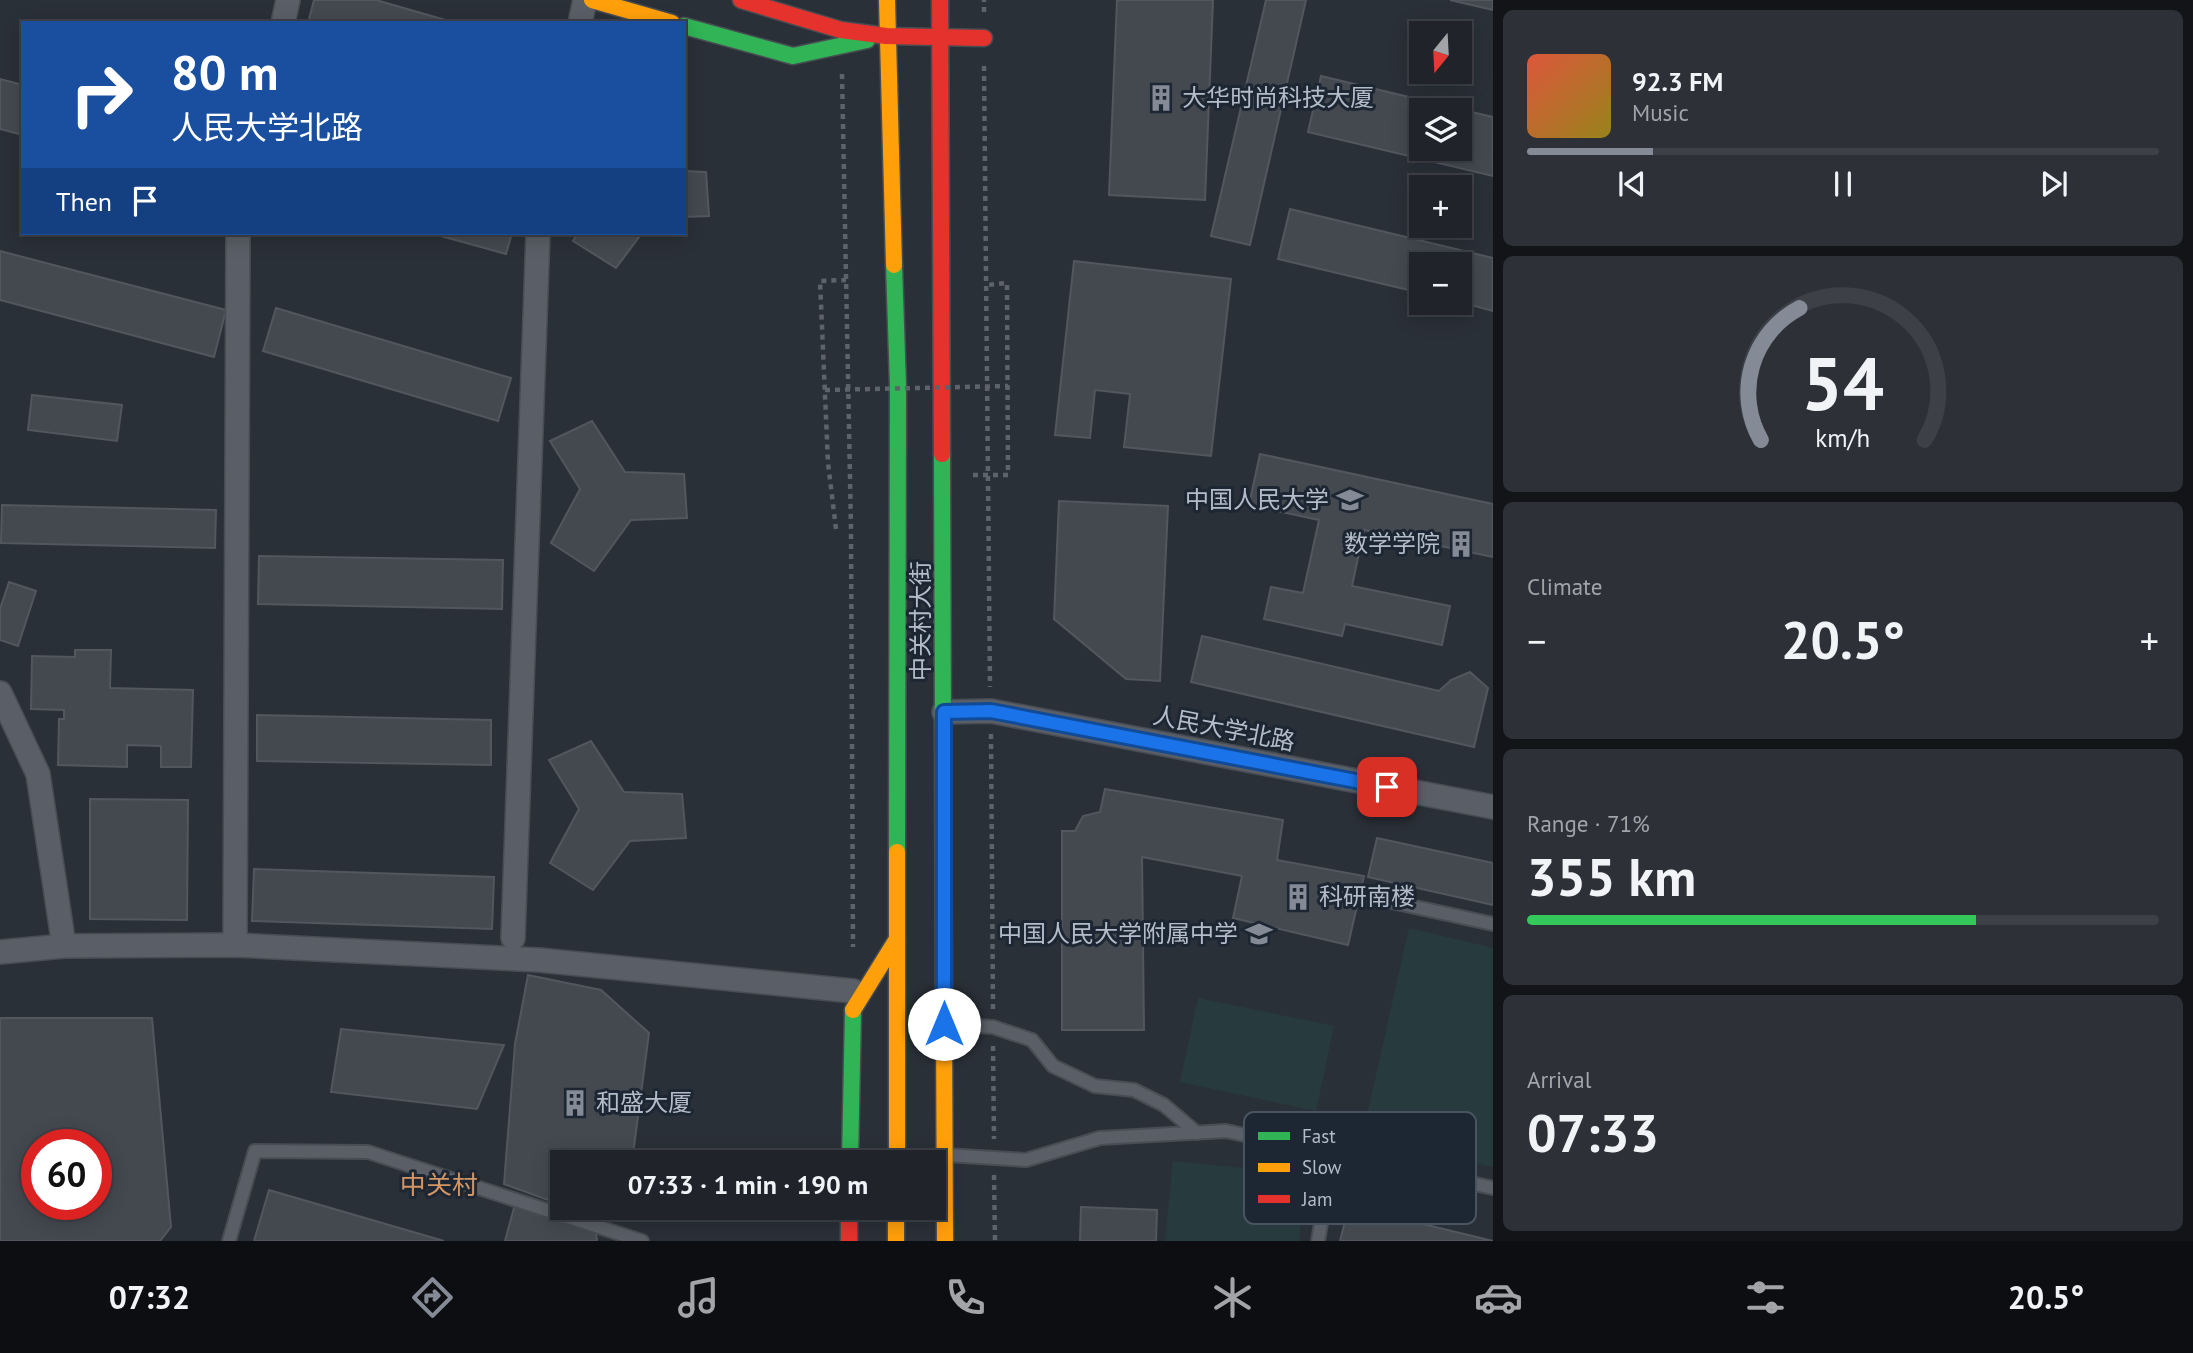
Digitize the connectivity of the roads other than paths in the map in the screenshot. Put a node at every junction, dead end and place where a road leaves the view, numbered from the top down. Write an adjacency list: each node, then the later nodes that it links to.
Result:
1 (288, 0): 7 (street)
2 (586, 0): 8 (street)
3 (592, 0): 9 (main road)
4 (741, 0): 11 (main road)
5 (887, 0): 11 (main road, 中关村大街)
6 (940, 0): 12 (main road, 中关村大街)
7 (283, 21)
8 (581, 21)
9 (666, 21)
10 (686, 27): 11 (main road)
11 (886, 36): 12 (main road); 22 (main road, 中关村大街)
12 (940, 38): 13 (main road); 17 (main road, 中关村大街)
13 (984, 38)
14 (238, 235): 23 (street)
15 (538, 235): 21 (street)
16 (0, 693): 24 (street)
17 (944, 712): 18 (street, 人民大学北路); 27 (main road, 中关村大街)
18 (1493, 807)
19 (1378, 899): 20 (lane)
20 (1493, 924)
21 (513, 938)
22 (897, 938): 26 (main road); 31 (main road, 中关村大街)
23 (235, 945): 24 (street); 26 (street)
24 (64, 946): 25 (street)
25 (0, 952)
26 (853, 1001): 30 (main road)
27 (944, 1024): 28 (lane); 32 (main road, 中关村大街)
28 (1197, 1133): 29 (lane); 33 (lane)
29 (1244, 1135)
30 (850, 1150)
31 (897, 1150)
32 (944, 1150)
33 (946, 1155)
34 (849, 1220): 39 (main road)
35 (896, 1220): 40 (main road)
36 (944, 1220): 41 (main road, 中关村大街)
37 (229, 1241): 38 (lane)
38 (642, 1241)
39 (849, 1241)
40 (896, 1241)
41 (944, 1241)

